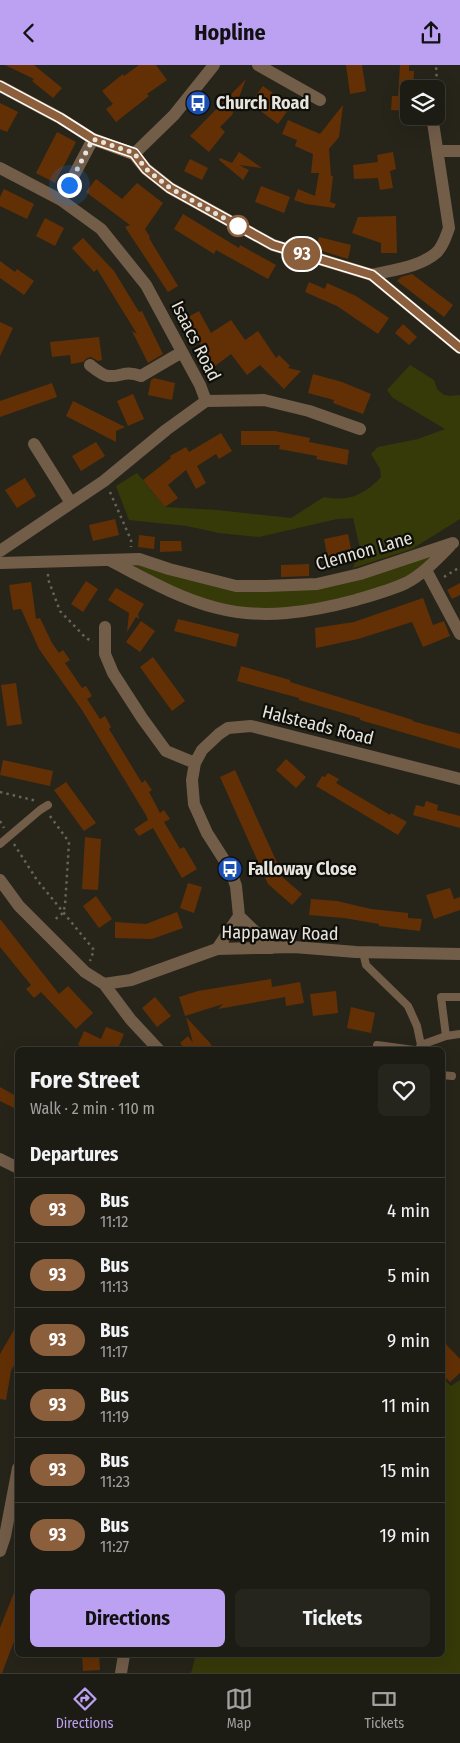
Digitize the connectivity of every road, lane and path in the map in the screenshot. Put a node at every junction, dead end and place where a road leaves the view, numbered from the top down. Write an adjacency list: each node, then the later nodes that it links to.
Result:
1 (214, 65): 11 (street)
2 (258, 65): 6 (street)
3 (436, 65): 4 (path)
4 (437, 80)
5 (0, 86): 8 (street)
6 (320, 100)
7 (434, 125): 9 (street)
8 (93, 139): 11 (street); 13 (street)
9 (438, 151): 10 (street); 14 (street)
10 (460, 151)
11 (134, 153): 14 (street)
12 (0, 168): 13 (street, Isaacs Road)
13 (61, 201): 16 (street, Isaacs Road)
14 (372, 275): 15 (street)
15 (460, 348)
16 (182, 352): 17 (street); 18 (street, Isaacs Road)
17 (90, 365)
18 (206, 401): 19 (street); 21 (street, Isaacs Road)
19 (360, 429)
20 (34, 444): 22 (street)
21 (104, 481): 22 (street, Isaacs Road); 25 (path)
22 (71, 503): 24 (street, Isaacs Road)
23 (457, 541): 25 (street, Clennon Lane); 30 (street, Clennon Lane)
24 (0, 551)
25 (132, 558): 26 (street, Clennon Lane)
26 (108, 560): 28 (street, Clennon Lane); 30 (street, Clennon Lane)
27 (0, 563): 28 (street, Clennon Lane)
28 (48, 563): 34 (path)
29 (460, 567): 31 (path)
30 (426, 570): 33 (street)
31 (449, 574)
32 (105, 627): 34 (street)
33 (460, 634)
34 (105, 648): 35 (street)
35 (195, 763): 36 (street, Halsteads Road); 44 (street)
36 (460, 779)
37 (0, 792): 38 (path)
38 (46, 806): 40 (lane); 43 (path)
39 (0, 821): 40 (path)
40 (9, 836): 41 (lane); 43 (path)
41 (0, 844)
42 (0, 879): 45 (street)
43 (63, 913): 45 (path); 50 (path)
44 (239, 916): 46 (street); 47 (street)
45 (43, 930): 50 (street)
46 (272, 948): 47 (street, Happaway Road); 48 (street, Happaway Road)
47 (217, 949): 51 (street, Happaway Road)
48 (363, 952): 49 (street, Happaway Road); 58 (lane)
49 (460, 954)
50 (85, 972): 51 (street)
51 (104, 984): 56 (street)
52 (460, 997): 54 (lane)
53 (460, 1034): 54 (lane)
54 (446, 1036): 59 (lane)
55 (377, 1045): 57 (lane)
56 (156, 1047)
57 (392, 1047)
58 (421, 1047)
59 (423, 1047)
60 (445, 1075): 61 (lane)
61 (452, 1076)
62 (0, 1159): 63 (street)
63 (15, 1166)
64 (15, 1484): 65 (street)
65 (0, 1551)
66 (124, 1657): 67 (street)
67 (121, 1673)

